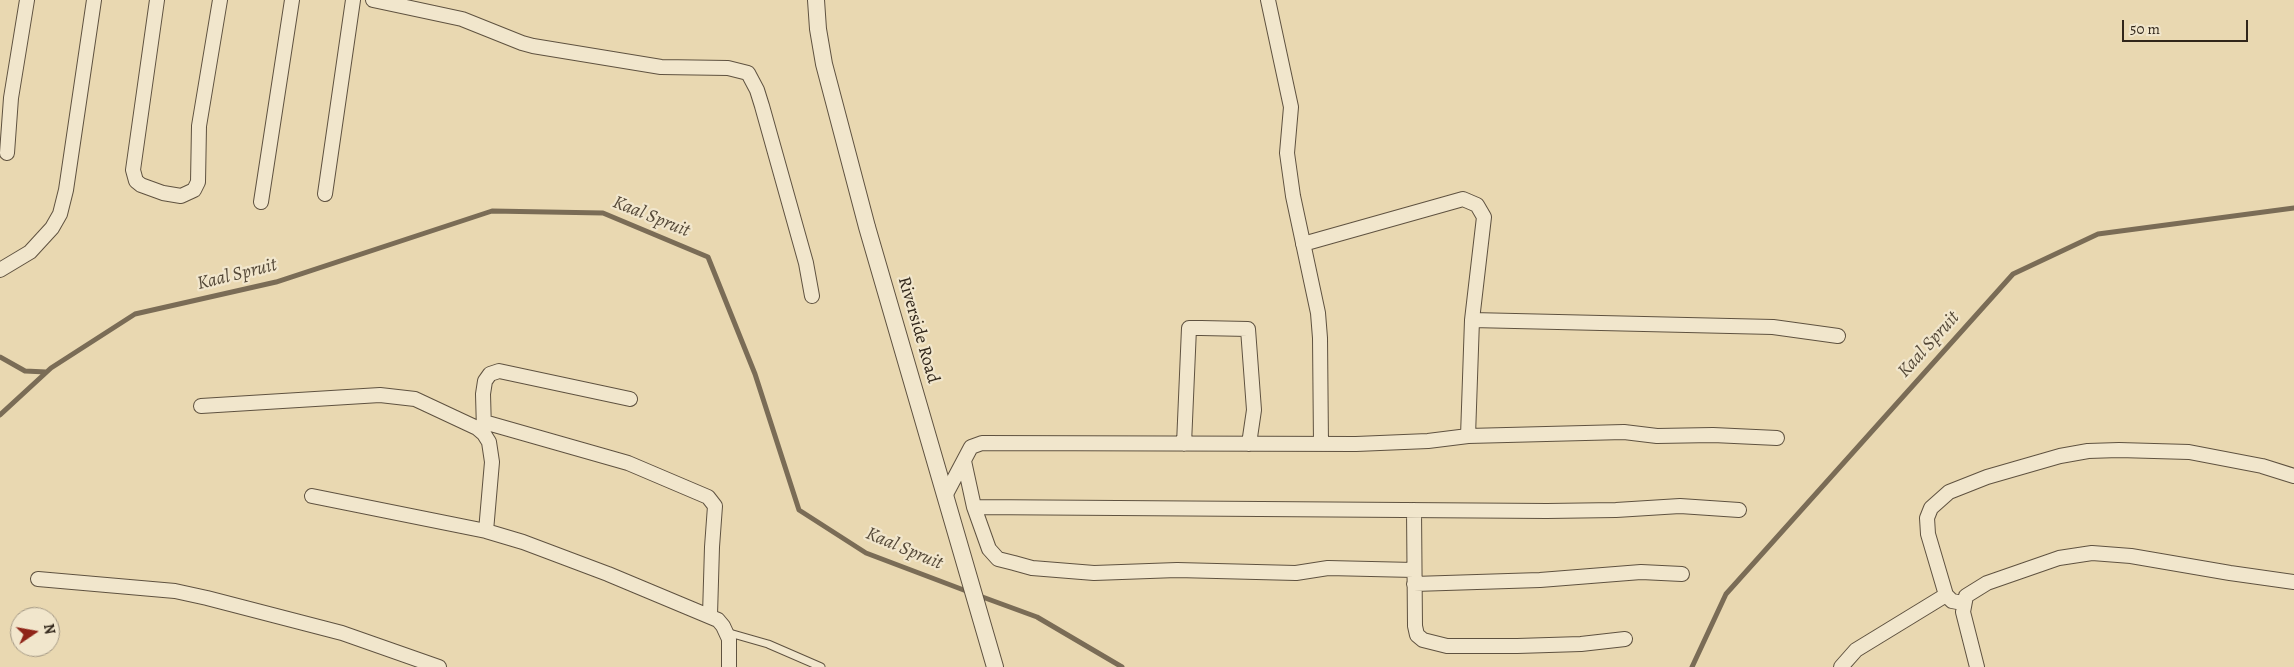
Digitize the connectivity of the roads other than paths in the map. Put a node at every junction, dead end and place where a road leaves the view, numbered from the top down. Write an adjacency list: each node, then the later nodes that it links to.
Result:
1 (27, 0): 10 (street)
2 (94, 0): 14 (street)
3 (157, 0): 4 (street)
4 (220, 0)
5 (292, 0): 12 (street)
6 (353, 0): 11 (street)
7 (373, 0): 15 (street)
8 (816, 0): 29 (street, Riverside Road)
9 (1268, 0): 13 (street)
10 (7, 153)
11 (325, 194)
12 (261, 202)
13 (1304, 244): 16 (street); 25 (street)
14 (0, 270)
15 (812, 296)
16 (1472, 320): 17 (street); 21 (street)
17 (1838, 336)
18 (630, 399): 20 (street)
19 (201, 406): 20 (street)
20 (484, 428): 33 (street); 41 (street)
21 (1468, 436): 22 (street); 25 (street)
22 (1777, 438)
23 (1184, 444): 24 (street); 24 (street); 26 (street)
24 (1249, 444): 25 (street)
25 (1321, 444)
26 (964, 460): 29 (street); 30 (street)
27 (2294, 476): 39 (street)
28 (312, 496): 33 (street)
29 (945, 496): 47 (street, Riverside Road)
30 (974, 507): 31 (street); 34 (street)
31 (1414, 510): 32 (street); 34 (street)
32 (1739, 510)
33 (486, 532): 41 (street)
34 (1414, 570): 38 (street)
35 (1682, 574): 38 (street)
36 (38, 579): 44 (street)
37 (2294, 582): 40 (street)
38 (1414, 584): 43 (street)
39 (1946, 595): 40 (street); 48 (street)
40 (1963, 604): 49 (street)
41 (710, 616): 42 (street)
42 (726, 632): 45 (street); 46 (lane)
43 (1625, 639)
44 (439, 667)
45 (729, 667)
46 (821, 667)
47 (995, 667)
48 (1841, 667)
49 (1976, 667)

